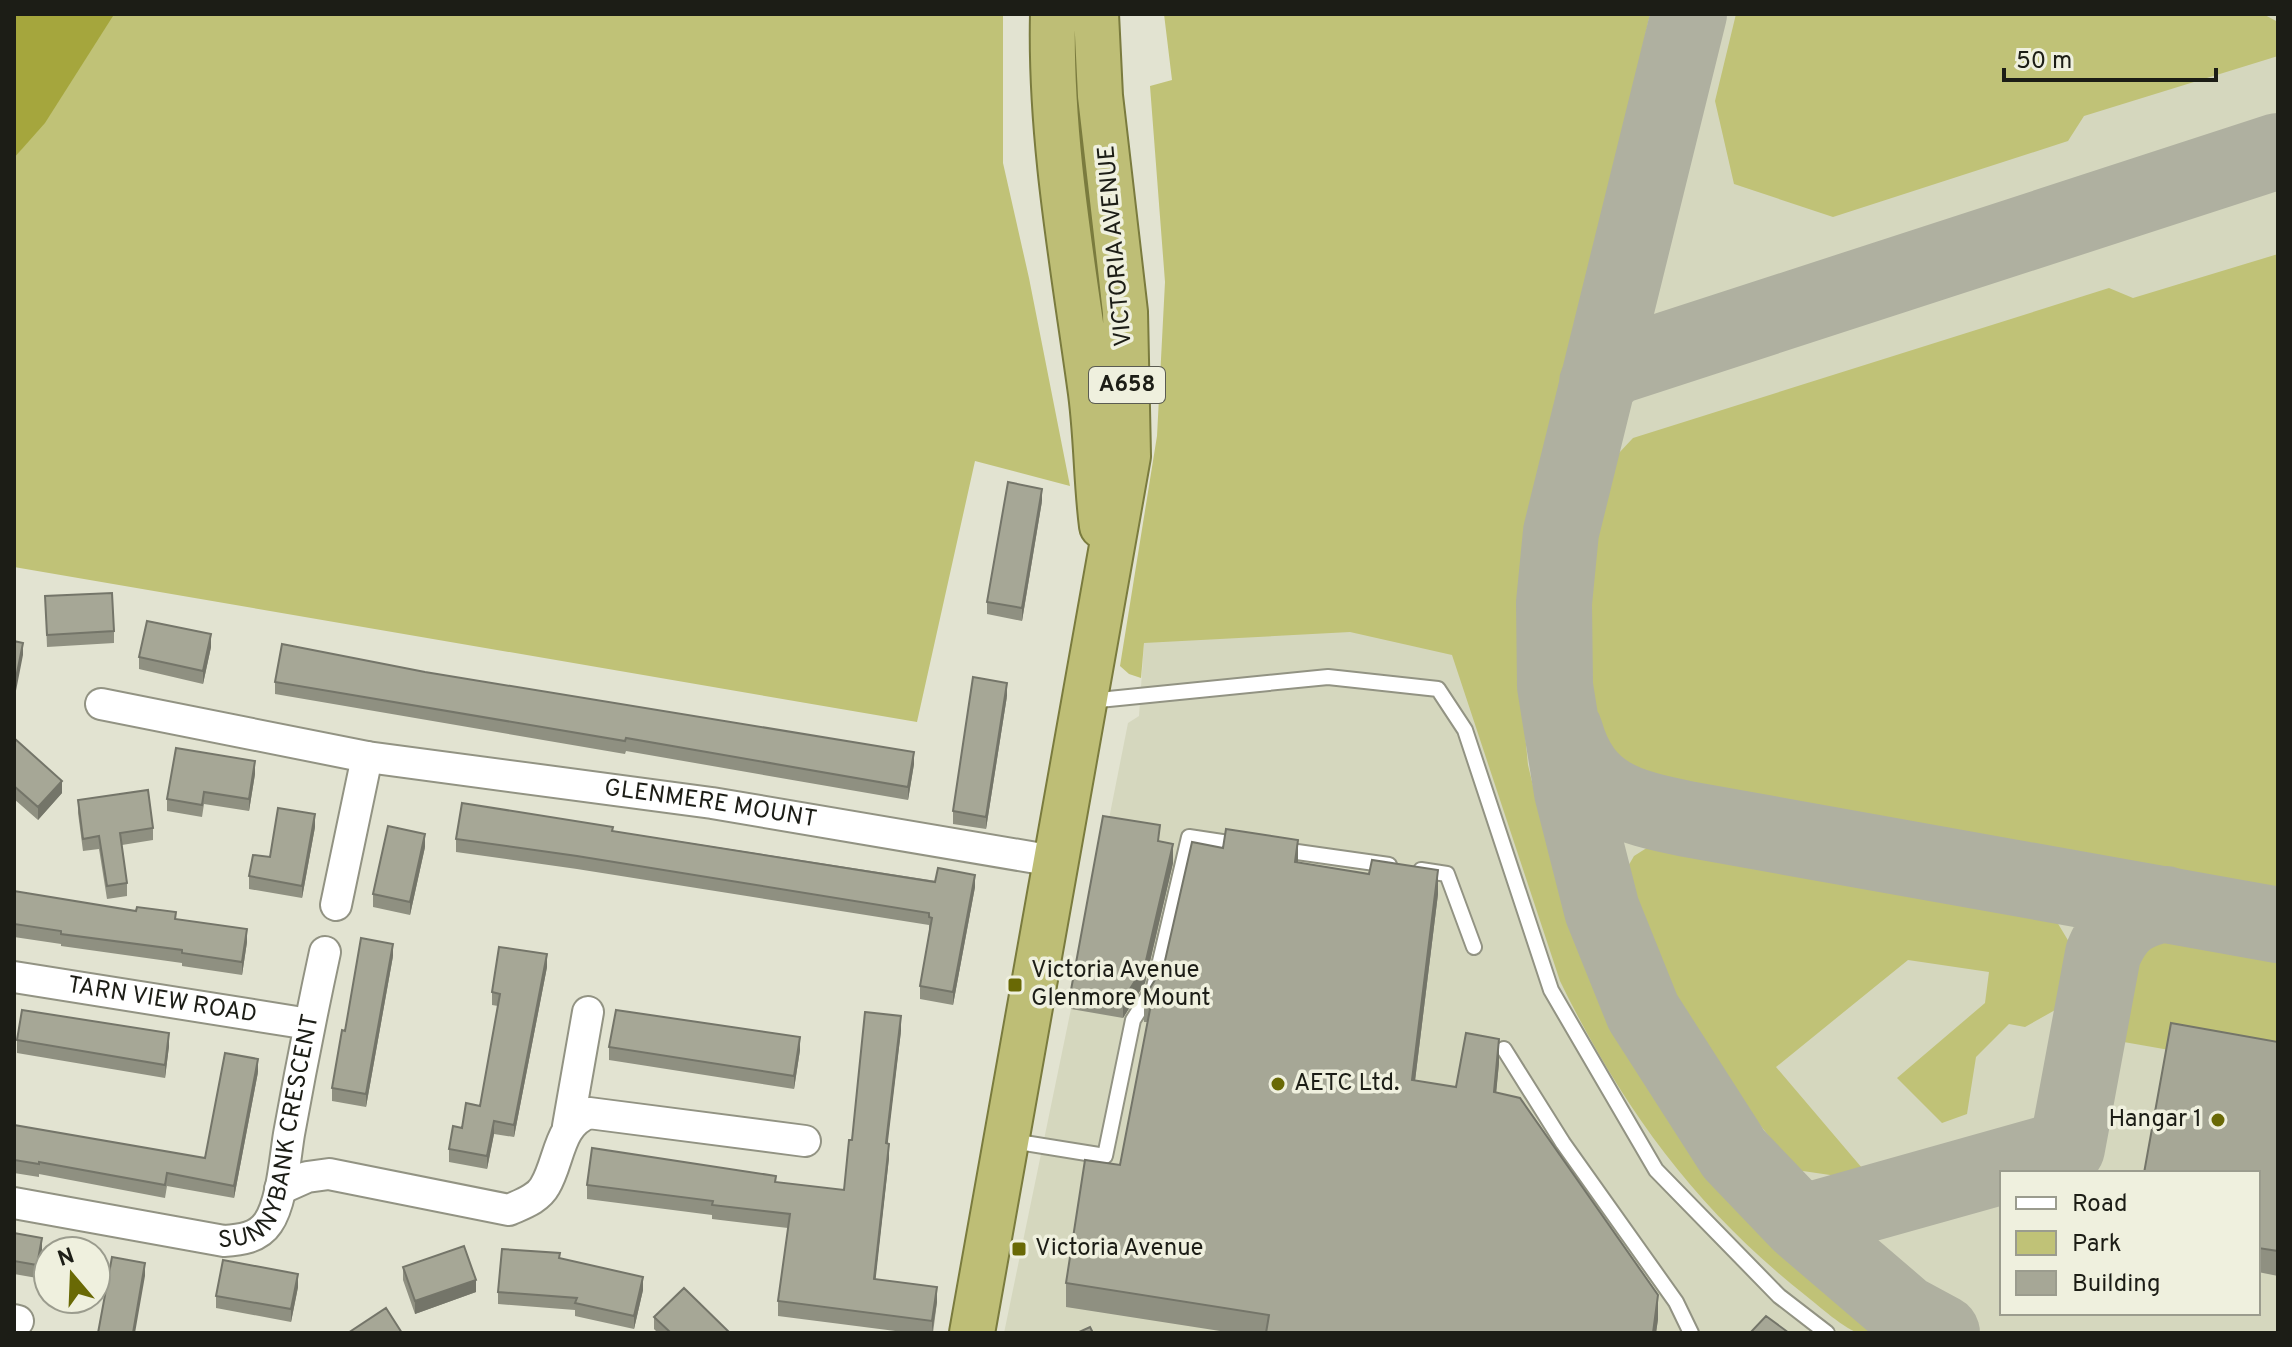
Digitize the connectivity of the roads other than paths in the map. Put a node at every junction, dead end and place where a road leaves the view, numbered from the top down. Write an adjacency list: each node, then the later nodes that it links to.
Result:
1 (1053, 14): 3 (highway, VICTORIA AVENUE / A658)
2 (1096, 14): 3 (highway, VICTORIA AVENUE / A658)
3 (1107, 573): 4 (highway, VICTORIA AVENUE / A658)
4 (1085, 702): 7 (highway, VICTORIA AVENUE / A658); 22 (lane)
5 (101, 704): 6 (street, GLENMERE MOUNT)
6 (367, 757): 7 (street, GLENMERE MOUNT); 8 (street)
7 (1054, 861): 16 (highway, VICTORIA AVENUE / A658)
8 (336, 905)
9 (1474, 947): 16 (lane)
10 (325, 952): 13 (street, SUNNYBANK CRESCENT)
11 (14, 977): 13 (street, TARN VIEW ROAD)
12 (588, 1012): 15 (street)
13 (309, 1024): 18 (street, SUNNYBANK CRESCENT)
14 (1504, 1049): 21 (lane)
15 (568, 1126): 17 (street); 18 (street)
16 (1004, 1140): 20 (highway, VICTORIA AVENUE / A658)
17 (805, 1141)
18 (280, 1189): 19 (street, SUNNYBANK CRESCENT)
19 (14, 1203)
20 (972, 1333)
21 (1691, 1333)
22 (1827, 1333)

